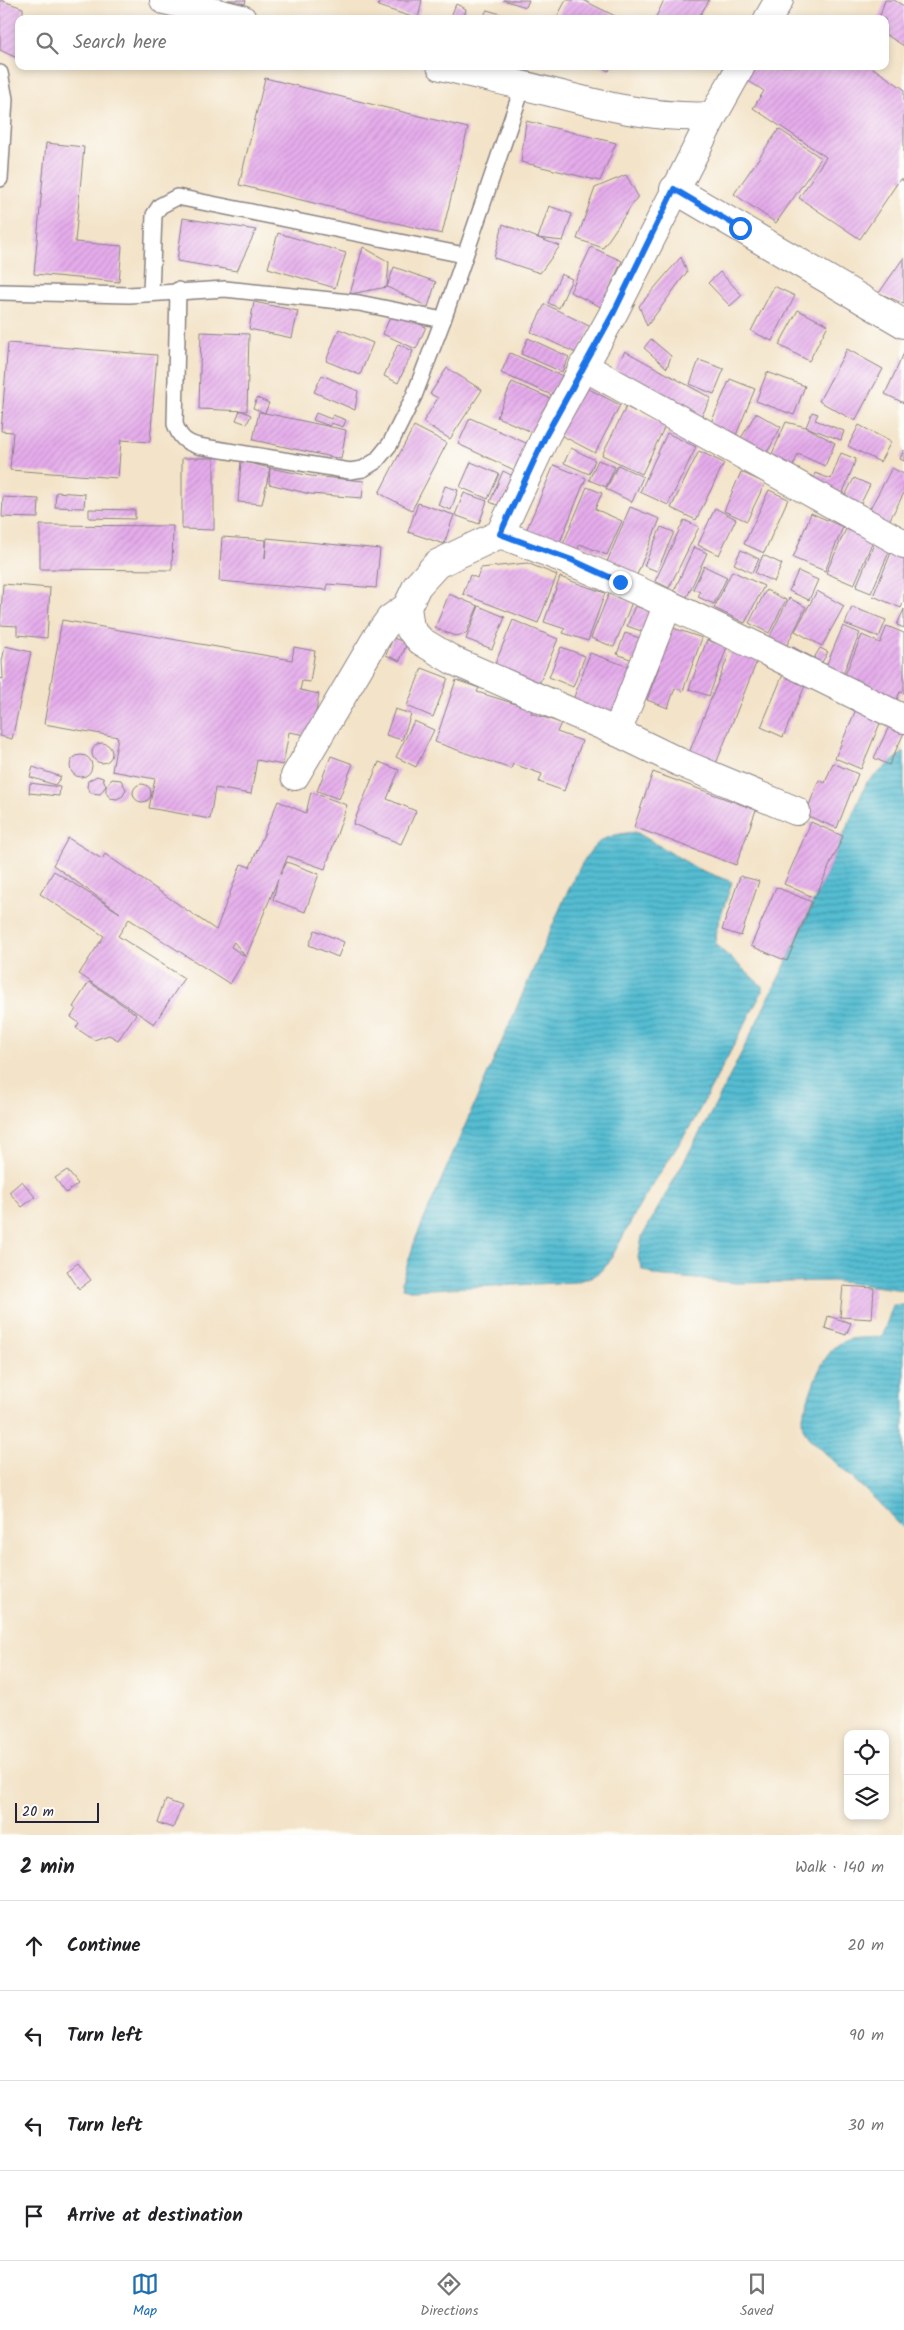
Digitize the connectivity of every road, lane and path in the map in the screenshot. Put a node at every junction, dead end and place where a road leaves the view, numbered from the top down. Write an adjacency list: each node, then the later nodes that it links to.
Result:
1 (164, 0): 3 (street)
2 (779, 0): 4 (street)
3 (226, 15)
4 (770, 15)
5 (457, 70): 8 (street)
6 (739, 70): 9 (street)
7 (0, 73): 10 (lane)
8 (523, 86): 9 (street); 12 (lane)
9 (713, 116): 11 (street)
10 (0, 179)
11 (674, 189): 17 (street); 18 (street)
12 (464, 255): 15 (lane); 16 (lane)
13 (178, 290): 15 (lane); 16 (lane); 16 (lane)
14 (0, 292): 15 (lane)
15 (151, 293)
16 (443, 320)
17 (904, 324)
18 (583, 366): 19 (street); 20 (street)
19 (500, 534): 21 (street); 22 (street)
20 (904, 544)
21 (668, 604): 23 (street); 24 (street)
22 (407, 607): 24 (street); 25 (street)
23 (904, 719)
24 (617, 732): 26 (street)
25 (295, 776)
26 (796, 812)

